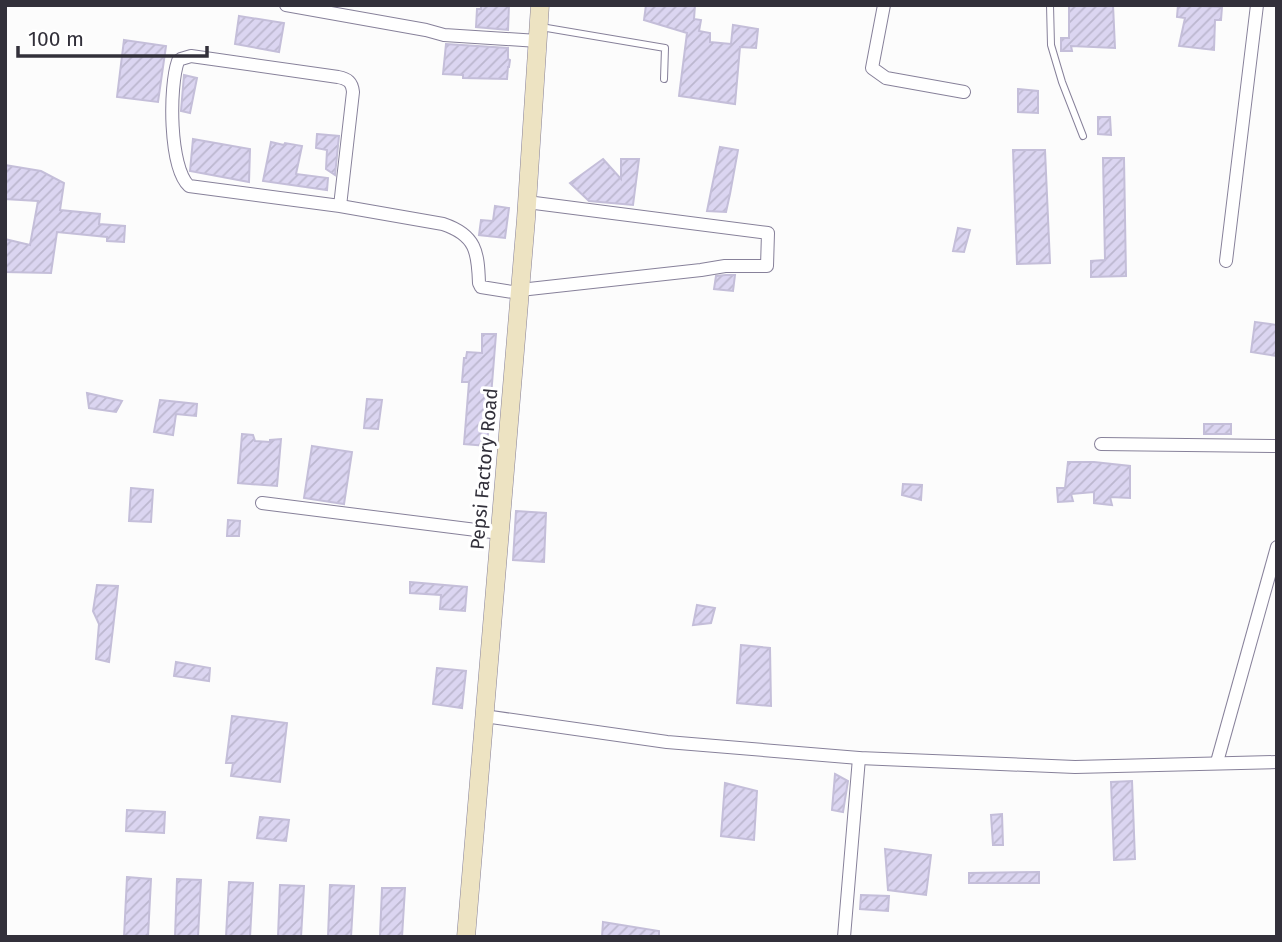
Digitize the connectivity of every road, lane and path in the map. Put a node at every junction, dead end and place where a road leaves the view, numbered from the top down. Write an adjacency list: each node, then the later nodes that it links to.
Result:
1 (286, 5): 6 (street)
2 (540, 5): 6 (main road, Pepsi Factory Road)
3 (884, 5): 8 (street)
4 (1050, 5): 9 (lane)
5 (1257, 5): 12 (street)
6 (538, 34): 7 (lane); 10 (main road, Pepsi Factory Road)
7 (664, 79)
8 (964, 92)
9 (1083, 136)
10 (527, 202): 13 (main road, Pepsi Factory Road); 13 (street)
11 (340, 206): 11 (street); 13 (street)
12 (1226, 261)
13 (520, 292): 17 (main road, Pepsi Factory Road)
14 (1101, 444): 15 (street)
15 (1277, 446)
16 (262, 503): 17 (street)
17 (500, 533): 19 (main road, Pepsi Factory Road)
18 (1277, 547): 21 (street)
19 (484, 716): 20 (street); 23 (main road, Pepsi Factory Road)
20 (859, 758): 21 (street); 24 (street)
21 (1217, 762): 22 (street)
22 (1277, 762)
23 (466, 937)
24 (844, 937)

